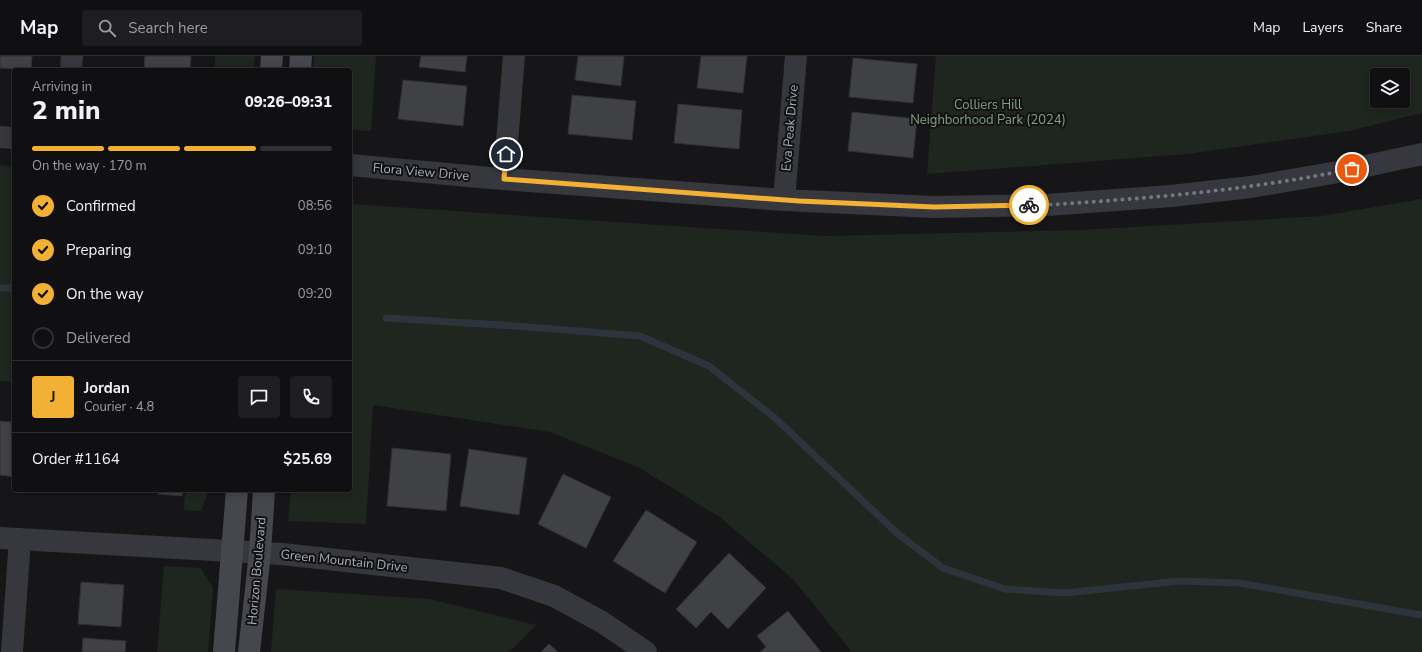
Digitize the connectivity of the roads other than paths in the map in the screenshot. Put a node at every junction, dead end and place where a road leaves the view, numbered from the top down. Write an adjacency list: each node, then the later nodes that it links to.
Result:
1 (72, 56): 6 (street)
2 (272, 56): 7 (street)
3 (301, 56): 8 (street)
4 (514, 56): 13 (street)
5 (796, 56): 14 (street, Eva Peak Drive)
6 (71, 68)
7 (271, 68)
8 (300, 68)
9 (0, 137): 10 (street)
10 (12, 138)
11 (1422, 154): 14 (street, Flora View Drive)
12 (352, 165): 13 (street, Flora View Drive)
13 (504, 179): 14 (street, Flora View Drive)
14 (784, 200)
15 (238, 492): 18 (street, Horizon Boulevard)
16 (264, 492): 19 (street, Horizon Boulevard)
17 (10, 538): 18 (street, Green Mountain Drive); 20 (street)
18 (233, 551): 19 (street, Green Mountain Drive); 21 (street, Horizon Boulevard)
19 (260, 553): 22 (street, Horizon Boulevard); 23 (street, Green Mountain Drive)
20 (12, 652)
21 (224, 652)
22 (249, 652)
23 (646, 652)

